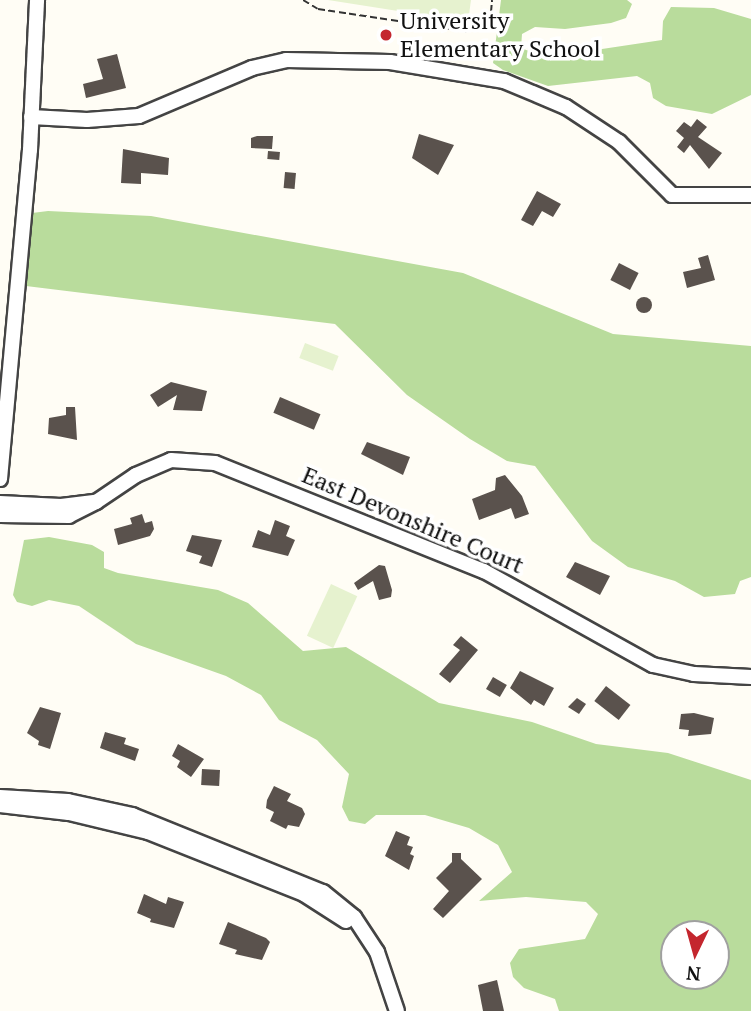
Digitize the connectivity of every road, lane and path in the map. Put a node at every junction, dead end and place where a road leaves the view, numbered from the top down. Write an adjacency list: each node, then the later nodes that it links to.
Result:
1 (37, 0): 4 (street)
2 (303, 0): 3 (path)
3 (492, 0)
4 (31, 117): 5 (street); 6 (street)
5 (751, 195)
6 (0, 479)
7 (96, 502): 8 (street, East Devonshire Court); 9 (street, East Devonshire Court); 10 (street, East Devonshire Court)
8 (0, 503)
9 (0, 514)
10 (751, 677)
11 (0, 797): 13 (street)
12 (0, 805): 13 (street)
13 (361, 930): 14 (street)
14 (397, 1011)

